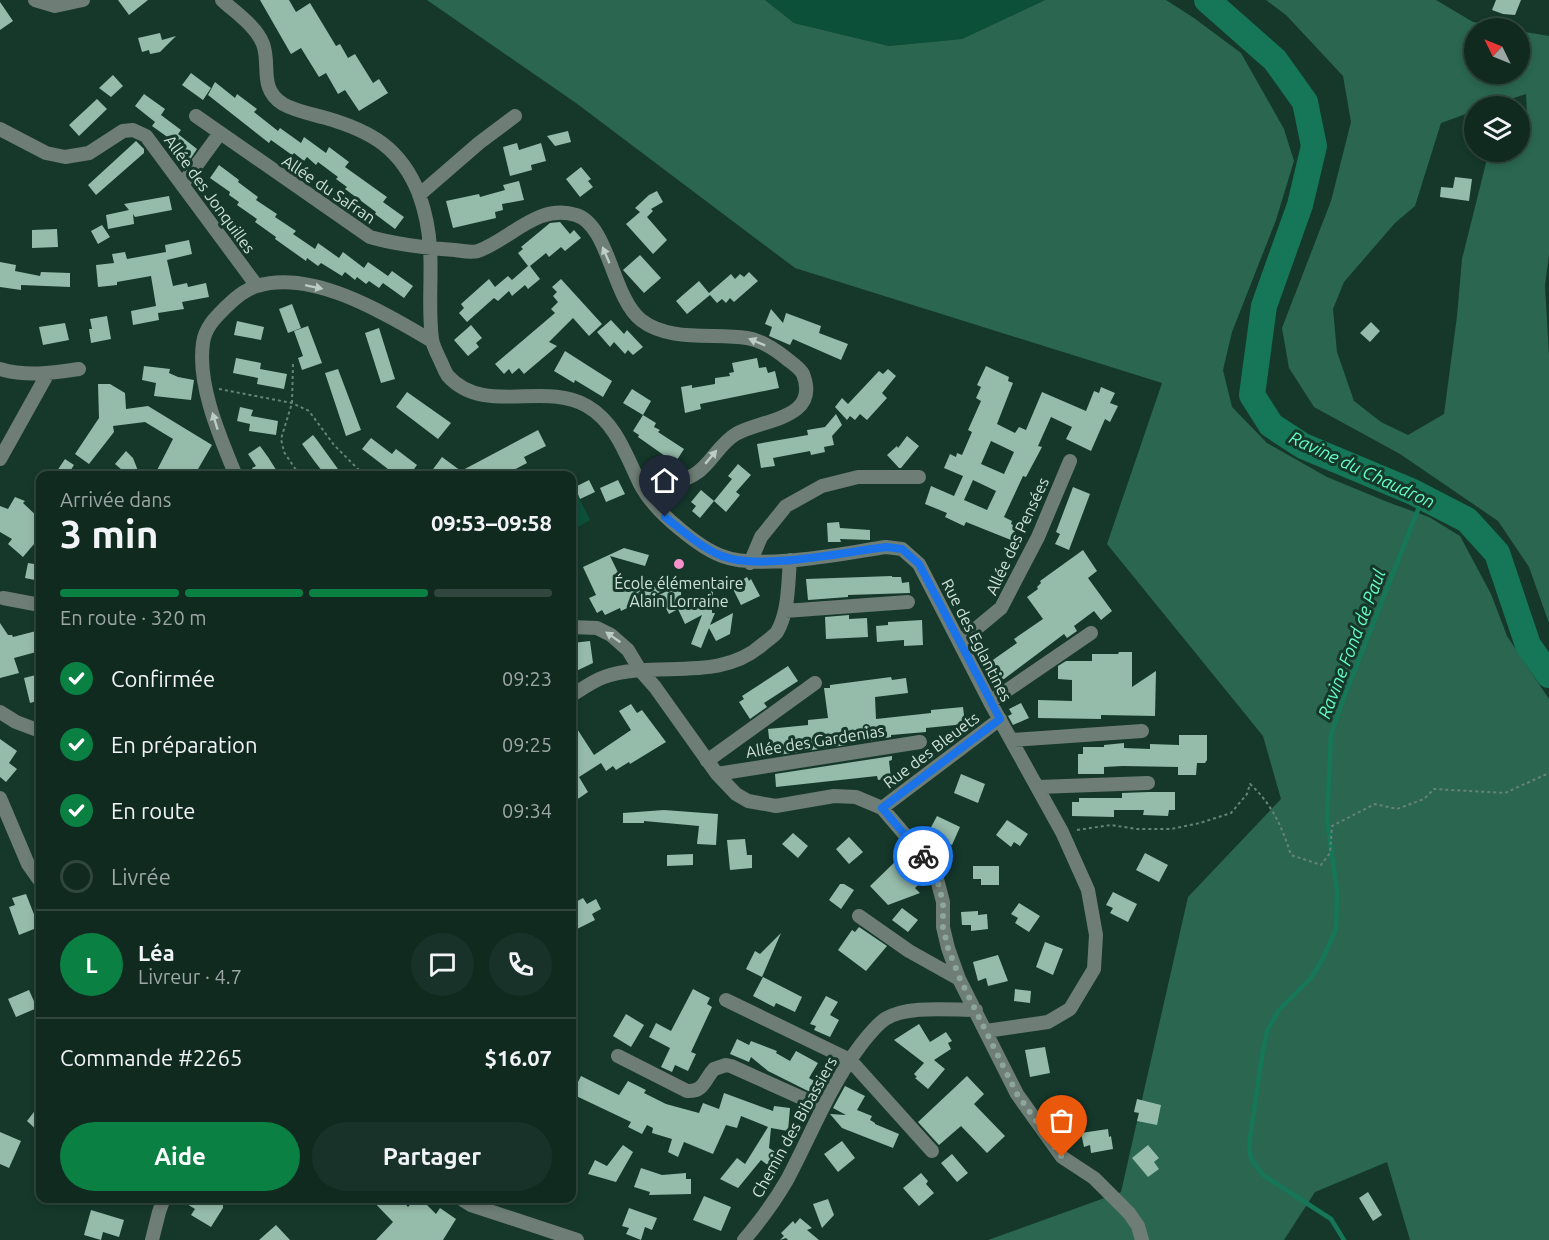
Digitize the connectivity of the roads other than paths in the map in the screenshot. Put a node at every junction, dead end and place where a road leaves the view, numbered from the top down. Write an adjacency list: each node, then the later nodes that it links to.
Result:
1 (34, 0): 2 (street)
2 (83, 0)
3 (222, 0): 9 (street, Rue des Eglantines)
4 (196, 116): 7 (street, Allée du Safran)
5 (515, 116): 9 (street)
6 (0, 129): 8 (street, Allée des Jonquilles)
7 (220, 133): 8 (street); 10 (street, Allée du Safran)
8 (182, 184): 11 (street, Allée des Jonquilles)
9 (419, 195): 10 (street, Rue des Eglantines)
10 (430, 248): 12 (street, Rue des Eglantines); 20 (street, Allée du Safran, one-way to 10)
11 (256, 286): 12 (street, one-way to 12); 18 (street, one-way to 11)
12 (432, 341): 20 (street, Rue des Eglantines)
13 (0, 369): 15 (street)
14 (79, 369): 15 (street)
15 (48, 373): 16 (street)
16 (0, 459)
17 (1070, 461): 29 (street, Allée des Pensées)
18 (234, 471)
19 (919, 477): 22 (street)
20 (642, 486): 22 (street, Rue des Eglantines)
21 (790, 560): 22 (street, Rue des Eglantines); 26 (street); 29 (street, Rue des Eglantines)
22 (750, 563)
23 (3, 598): 25 (street)
24 (908, 602): 26 (street)
25 (36, 604)
26 (785, 611): 30 (street)
27 (576, 627): 30 (street, one-way to 27)
28 (1091, 633): 33 (street)
29 (960, 642): 33 (street, Rue des Eglantines)
30 (640, 670): 32 (street); 40 (street)
31 (816, 683): 40 (street, Allée des Gardenias)
32 (576, 693)
33 (990, 702): 35 (street, Rue des Eglantines)
34 (0, 712): 36 (street)
35 (1000, 719): 38 (street, Rue des Eglantines); 45 (street, Rue des Bleuets)
36 (36, 730)
37 (1142, 731): 38 (street)
38 (1011, 740): 43 (street, Rue des Eglantines)
39 (920, 742): 41 (street, Allée des Gardenias)
40 (707, 760): 41 (street)
41 (717, 774): 45 (street)
42 (1148, 783): 43 (street)
43 (1038, 787): 51 (street, Rue des Eglantines)
44 (0, 798): 46 (street)
45 (882, 808): 48 (street)
46 (36, 875)
47 (859, 916): 48 (street)
48 (960, 979): 50 (street)
49 (726, 1000): 53 (street)
50 (976, 1010): 51 (street); 53 (street, Chemin des Bibassiers)
51 (986, 1031): 61 (street)
52 (618, 1056): 54 (street)
53 (850, 1060): 54 (street, Chemin des Bibassiers); 55 (street)
54 (822, 1107): 60 (street, Chemin des Bibassiers)
55 (932, 1151)
56 (162, 1203): 58 (street)
57 (468, 1203): 59 (street)
58 (152, 1240)
59 (577, 1240)
60 (744, 1240)
61 (1142, 1240)

